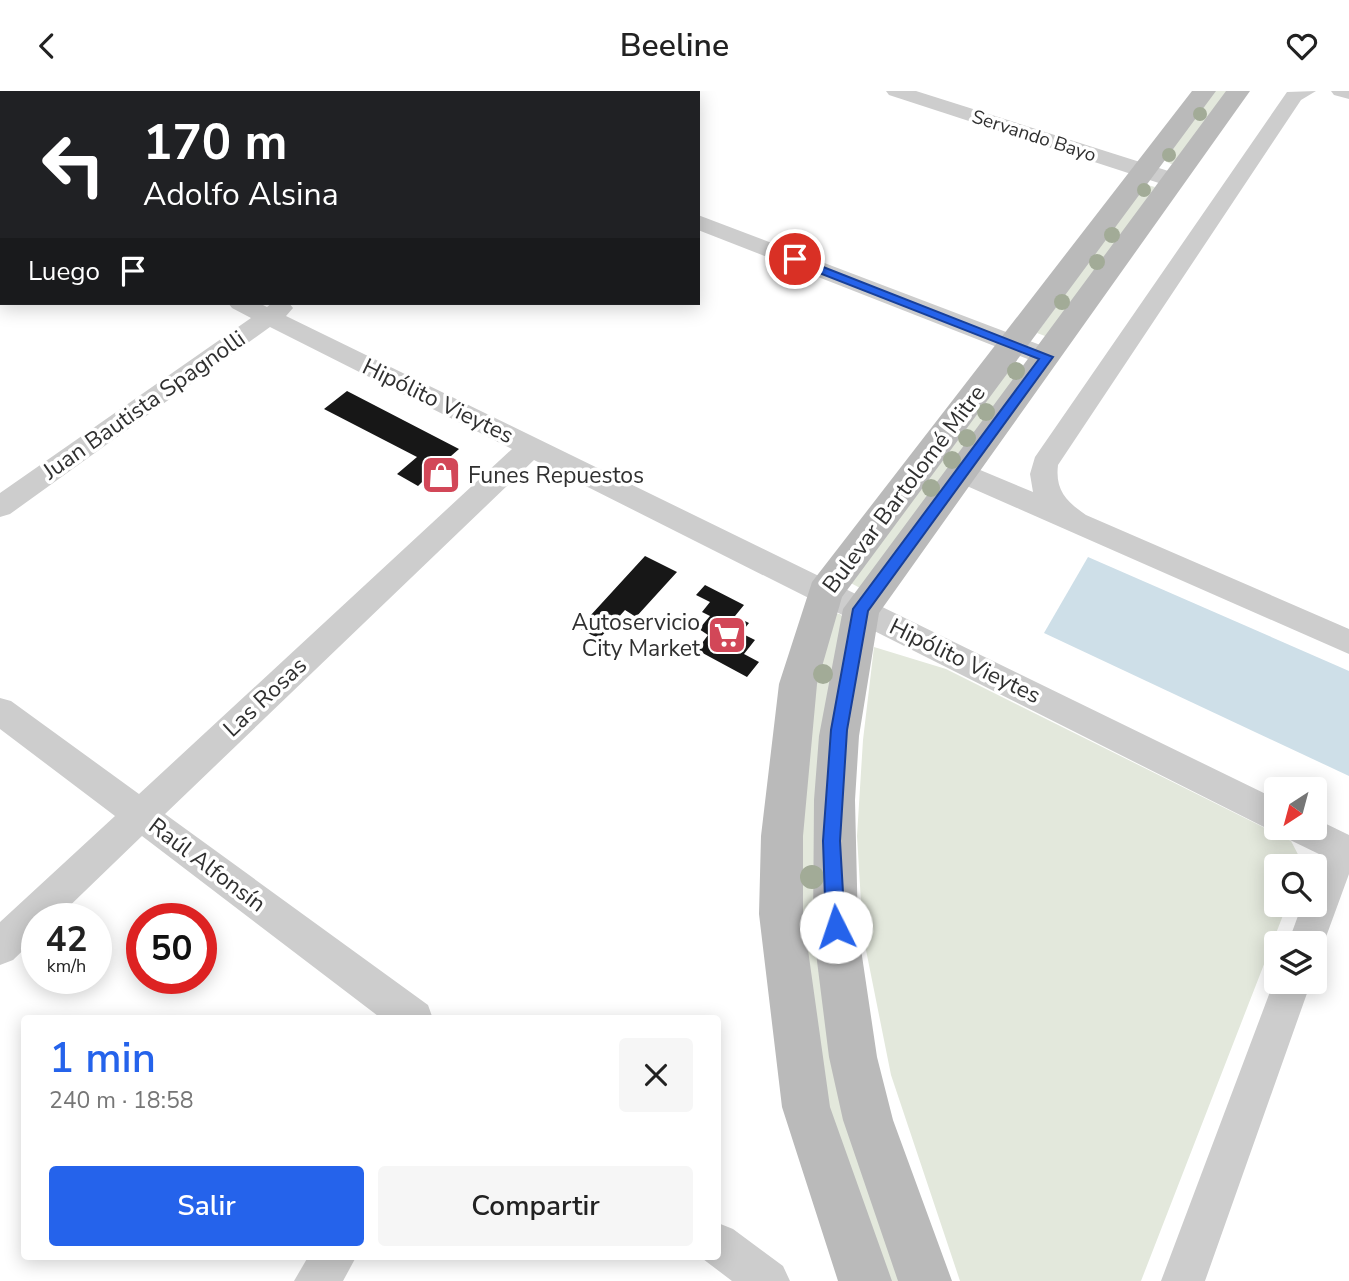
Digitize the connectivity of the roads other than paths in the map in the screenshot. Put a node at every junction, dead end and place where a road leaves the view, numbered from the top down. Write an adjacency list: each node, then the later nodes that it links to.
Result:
1 (896, 91): 7 (street, Servando Bayo)
2 (1204, 91): 7 (main road, Bulevar Bartolomé Mitre)
3 (1238, 91): 8 (main road, Bulevar Bartolomé Mitre)
4 (1306, 91): 17 (street)
5 (1341, 91): 6 (street)
6 (1349, 93)
7 (1144, 171): 8 (street, Servando Bayo); 12 (main road, Bulevar Bartolomé Mitre)
8 (1173, 180): 13 (main road, Bulevar Bartolomé Mitre)
9 (700, 223): 12 (street)
10 (251, 305): 11 (street, Hipólito Vieytes)
11 (278, 310): 14 (street, Hipólito Vieytes); 16 (street, Juan Bautista Spagnolli)
12 (1013, 344): 13 (street); 18 (main road, Bulevar Bartolomé Mitre)
13 (1047, 357): 15 (main road, Bulevar Bartolomé Mitre)
14 (531, 447): 18 (street, Hipólito Vieytes); 22 (street, Las Rosas)
15 (961, 472): 17 (street); 18 (main road, Bulevar Bartolomé Mitre)
16 (0, 507)
17 (1076, 522): 19 (street)
18 (843, 601): 21 (street, Hipólito Vieytes); 33 (main road, Bulevar Bartolomé Mitre); 34 (main road, Bulevar Bartolomé Mitre)
19 (1349, 642)
20 (0, 711): 22 (street, Raúl Alfonsín)
21 (1264, 810)
22 (140, 815): 26 (street, Las Rosas); 28 (street, Raúl Alfonsín)
23 (1325, 840): 24 (street)
24 (1345, 850): 25 (street)
25 (1311, 931)
26 (0, 947)
27 (1288, 994): 35 (street)
28 (409, 1015)
29 (721, 1246): 32 (street)
30 (333, 1260): 31 (street)
31 (316, 1281)
32 (768, 1281)
33 (865, 1281)
34 (925, 1281)
35 (1183, 1281)

